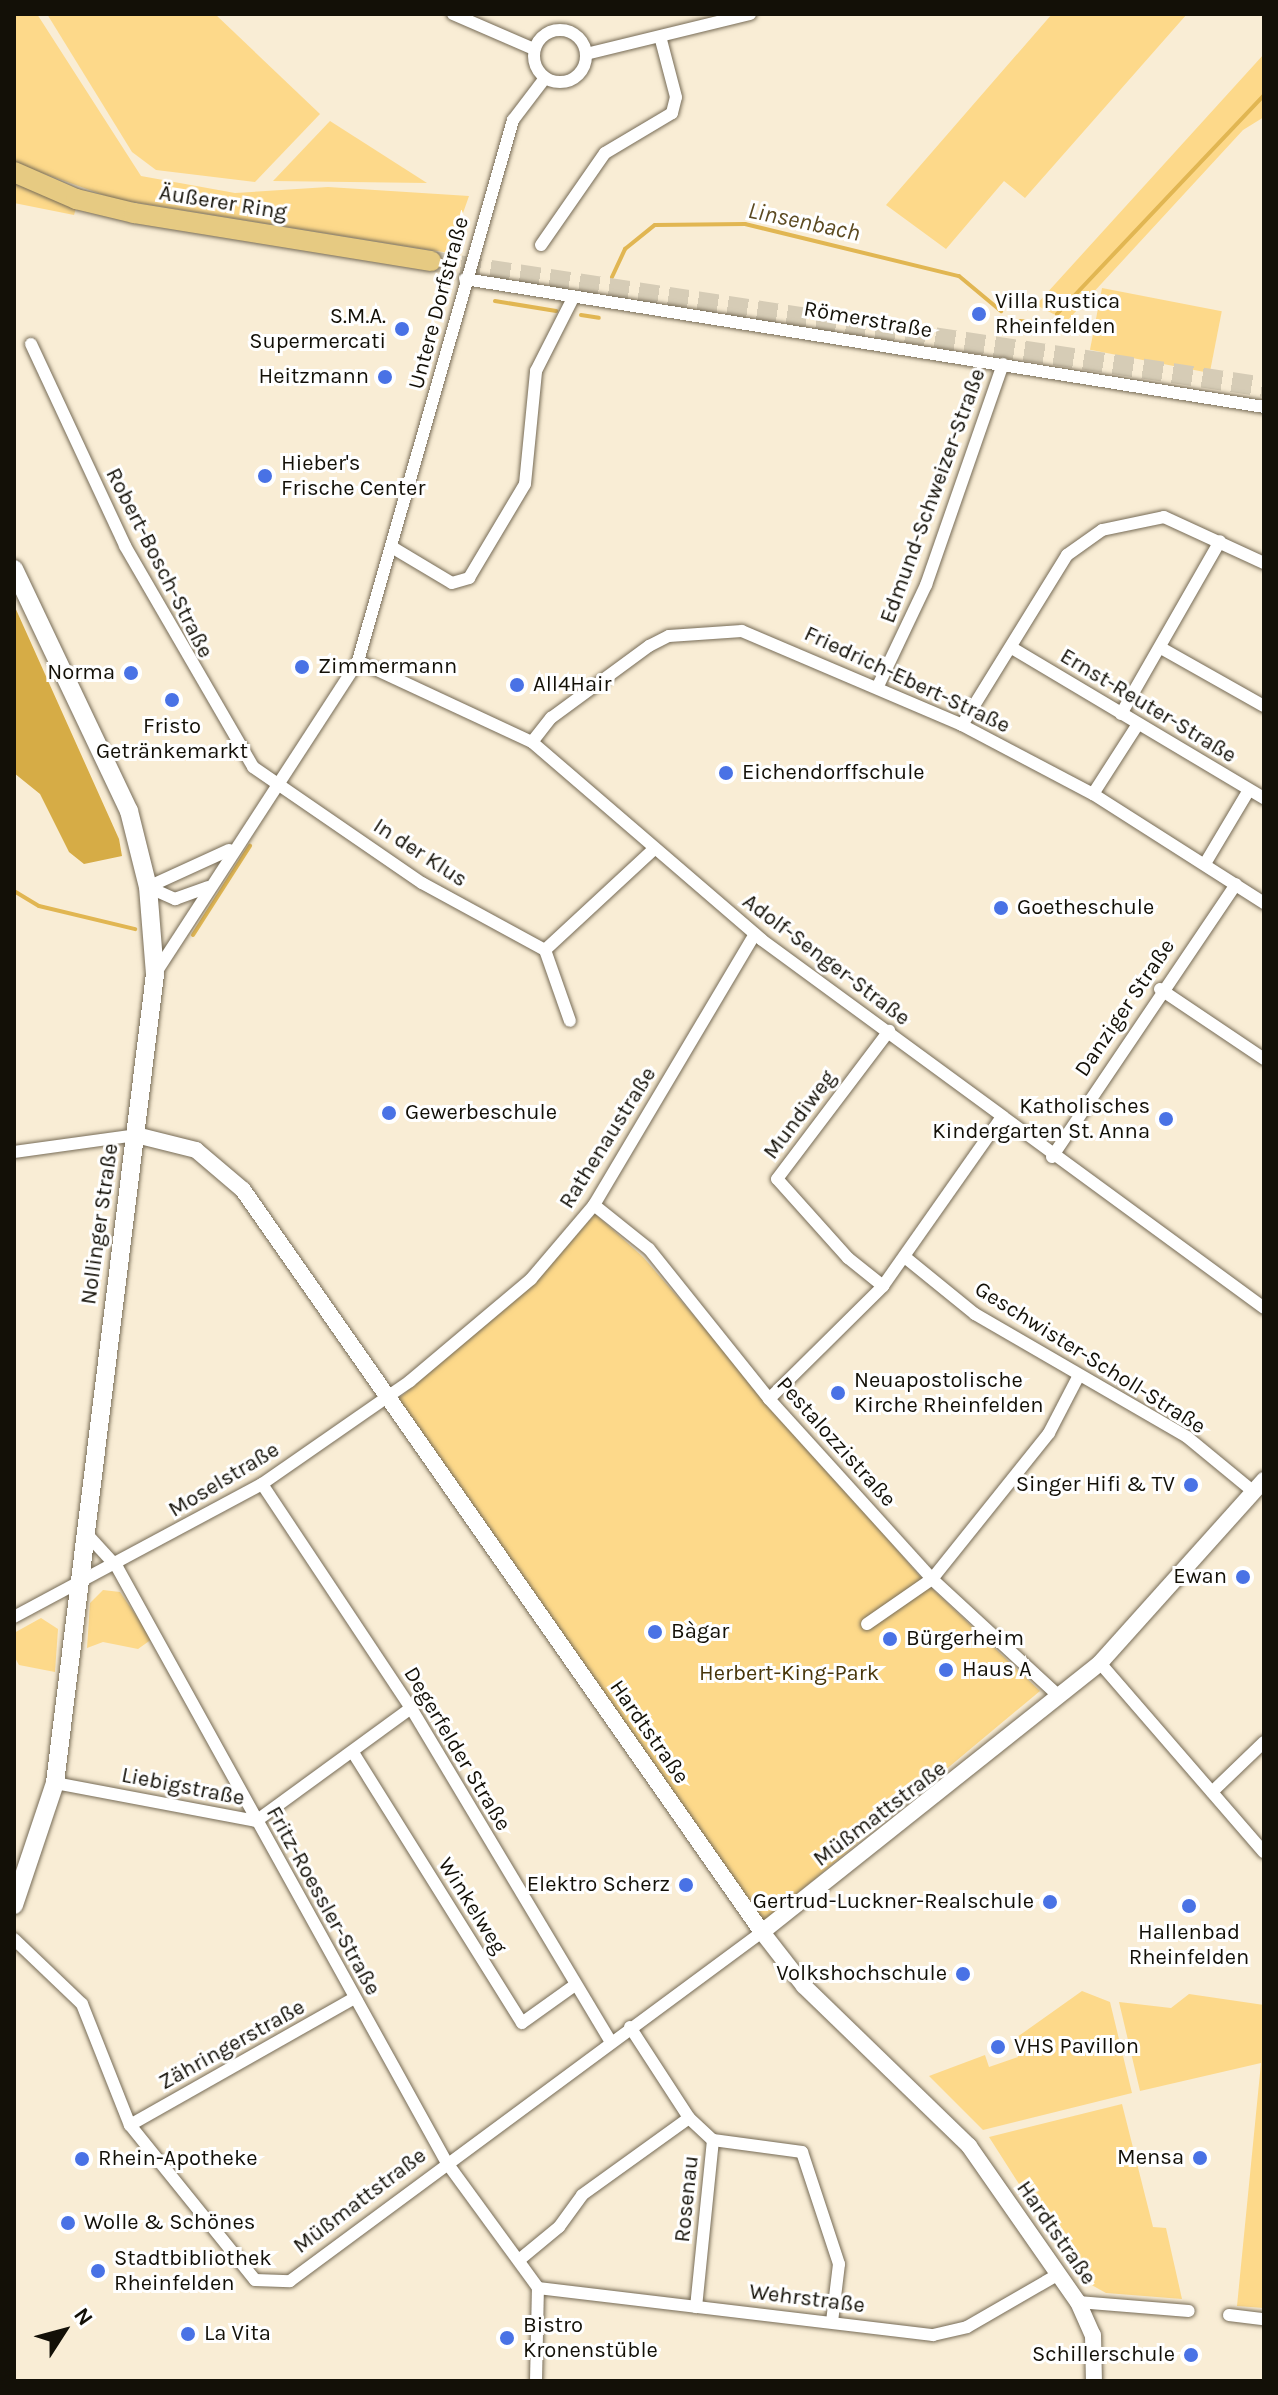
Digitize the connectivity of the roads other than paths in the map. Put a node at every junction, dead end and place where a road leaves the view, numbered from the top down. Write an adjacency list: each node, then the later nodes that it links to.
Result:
1 (453, 14): 6 (street)
2 (552, 14): 4 (street)
3 (750, 14): 5 (street)
4 (554, 30): 6 (street); 7 (street)
5 (661, 40): 7 (street); 10 (street)
6 (534, 49): 8 (street)
7 (586, 54): 8 (street)
8 (545, 78): 12 (street, Untere Dorfstraße)
9 (14, 172): 11 (main road, Äußerer Ring)
10 (541, 245)
11 (431, 261)
12 (465, 279): 13 (street, Römerstraße); 18 (street, Untere Dorfstraße)
13 (573, 298): 15 (street, Römerstraße); 18 (street)
14 (31, 344): 30 (street, Robert-Bosch-Straße)
15 (1003, 364): 16 (street, Römerstraße); 24 (street, Edmund-Schweizer-Straße)
16 (1264, 407)
17 (1220, 541): 19 (street); 21 (street); 22 (street)
18 (395, 549): 23 (street, Untere Dorfstraße)
19 (1264, 563)
20 (14, 569): 38 (main road, Nollinger Straße)
21 (1012, 648): 26 (street, Ernst-Reuter-Straße); 28 (street)
22 (1161, 648): 25 (street); 26 (street)
23 (358, 661): 29 (street, Adolf-Senger-Straße); 30 (street, Untere Dorfstraße)
24 (879, 684): 28 (street, Friedrich-Ebert-Straße); 29 (street, Friedrich-Ebert-Straße)
25 (1264, 706)
26 (1121, 714): 27 (street, Ernst-Reuter-Straße)
27 (1138, 724): 31 (street, Ernst-Reuter-Straße); 32 (street)
28 (962, 725): 32 (street, Friedrich-Ebert-Straße)
29 (532, 742): 34 (street, Adolf-Senger-Straße)
30 (278, 781): 33 (street, Untere Dorfstraße); 41 (street, In der Klus)
31 (1259, 792): 35 (street)
32 (1093, 794): 35 (street, Friedrich-Ebert-Straße)
33 (231, 848): 37 (street, Untere Dorfstraße); 38 (street, Untere Dorfstraße)
34 (654, 849): 40 (street, Adolf-Senger-Straße); 41 (street)
35 (1206, 862): 36 (street, Friedrich-Ebert-Straße)
36 (1236, 884): 39 (street, Friedrich-Ebert-Straße); 43 (street, Danziger Straße)
37 (210, 886): 38 (street); 42 (street, Untere Dorfstraße)
38 (148, 887): 42 (main road, Nollinger Straße)
39 (1264, 903)
40 (755, 934): 45 (street, Adolf-Senger-Straße); 51 (street, Rathenaustraße)
41 (545, 950): 44 (street)
42 (155, 974): 48 (main road, Nollinger Straße)
43 (1160, 989): 46 (street); 50 (street, Danziger Straße)
44 (570, 1021)
45 (889, 1031): 47 (street, Adolf-Senger-Straße); 53 (street, Mundiweg)
46 (1264, 1059)
47 (1001, 1118): 50 (street, Adolf-Senger-Straße); 52 (street)
48 (136, 1135): 49 (street); 56 (street, Hardtstraße); 60 (main road, Nollinger Straße)
49 (14, 1152)
50 (1052, 1157): 54 (street, Adolf-Senger-Straße)
51 (594, 1205): 56 (street, Rathenaustraße); 57 (street, Pestalozzistraße)
52 (906, 1258): 53 (street); 55 (street, Geschwister-Scholl-Straße)
53 (883, 1286): 57 (street)
54 (1264, 1308)
55 (1078, 1377): 59 (street, Geschwister-Scholl-Straße); 62 (street)
56 (386, 1397): 58 (street, Moselstraße); 76 (street, Hardtstraße)
57 (769, 1399): 62 (street, Pestalozzistraße)
58 (262, 1484): 61 (street, Moselstraße); 68 (street, Degerfelder Straße)
59 (1259, 1486): 66 (street, Müßmattstraße)
60 (82, 1528): 61 (street, Fritz-Roessler-Straße); 63 (main road, Nollinger Straße)
61 (117, 1567): 63 (street, Moselstraße); 73 (street, Fritz-Roessler-Straße)
62 (932, 1579): 65 (street); 67 (street, Pestalozzistraße)
63 (76, 1585): 64 (street, Moselstraße); 71 (main road, Nollinger Straße)
64 (14, 1617)
65 (867, 1624)
66 (1100, 1663): 67 (street, Müßmattstraße); 72 (street)
67 (1060, 1697): 76 (street, Müßmattstraße)
68 (411, 1708): 70 (street, Liebigstraße); 78 (street, Degerfelder Straße)
69 (1264, 1742): 72 (street)
70 (354, 1754): 73 (street, Liebigstraße); 78 (street, Winkelweg)
71 (55, 1783): 73 (street, Liebigstraße); 75 (main road, Nollinger Straße)
72 (1212, 1792): 74 (street)
73 (256, 1821): 79 (street, Fritz-Roessler-Straße)
74 (1264, 1852)
75 (14, 1905)
76 (762, 1932): 80 (street, Müßmattstraße); 87 (street, Hardtstraße)
77 (14, 1939): 83 (street)
78 (575, 1985): 81 (street, Degerfelder Straße)
79 (353, 1999): 83 (street, Zähringerstraße); 85 (street, Fritz-Roessler-Straße)
80 (630, 2027): 81 (street, Müßmattstraße); 82 (street, Rosenau)
81 (610, 2041): 85 (street, Müßmattstraße)
82 (689, 2118): 84 (street, Rosenau); 86 (street)
83 (130, 2125): 85 (street, Müßmattstraße)
84 (713, 2140): 90 (street, Rosenau); 94 (street)
85 (447, 2163): 86 (street, Fritz-Roessler-Straße)
86 (519, 2260): 88 (street, Fritz-Roessler-Straße)
87 (1057, 2275): 89 (street, Hardtstraße); 94 (street, Wehrstraße)
88 (538, 2288): 90 (street, Wehrstraße); 95 (street)
89 (1078, 2302): 91 (street); 96 (street, Hardtstraße)
90 (696, 2307): 94 (street, Wehrstraße)
91 (1189, 2311)
92 (1229, 2315): 93 (street)
93 (1264, 2319)
94 (832, 2322)
95 (536, 2381)
96 (1094, 2381)

